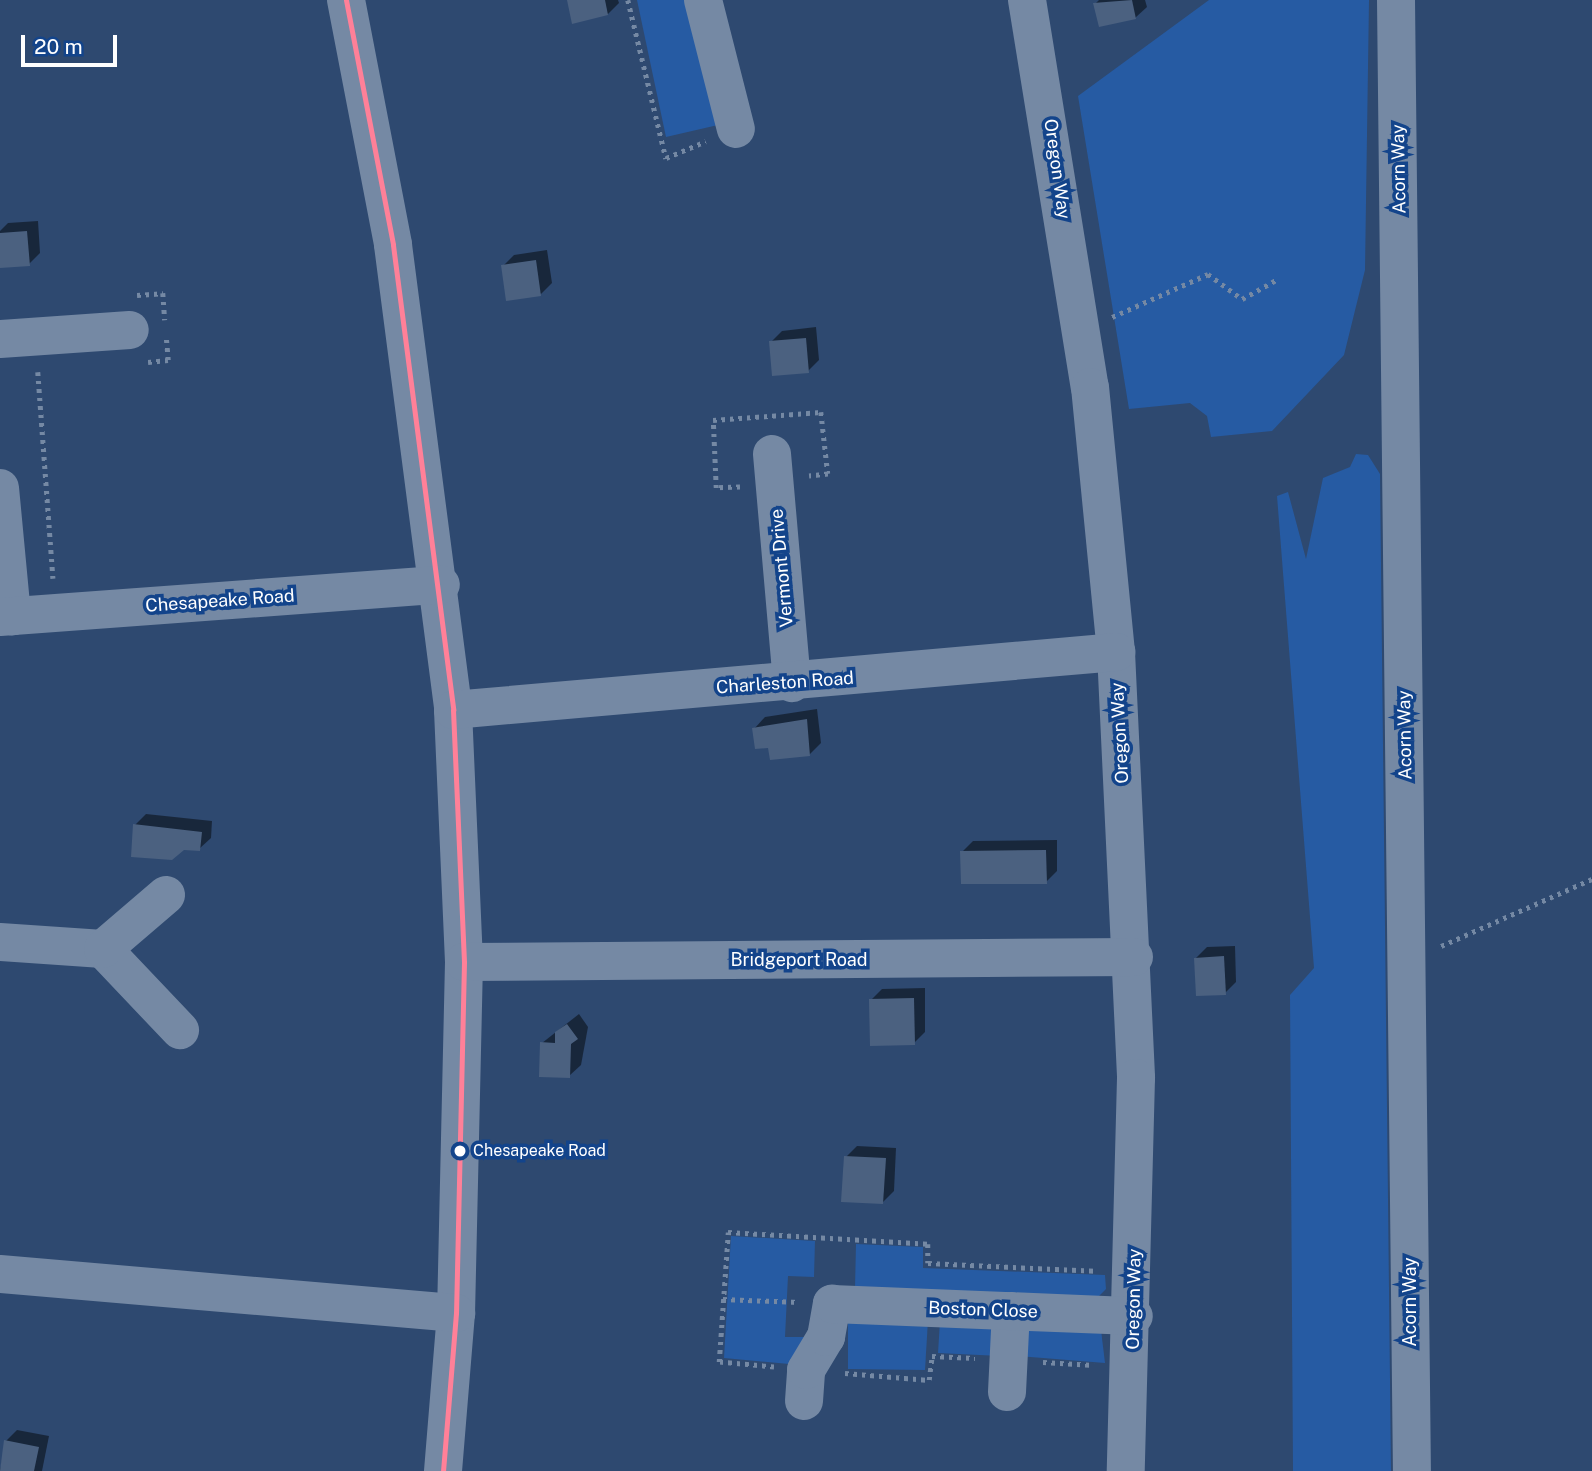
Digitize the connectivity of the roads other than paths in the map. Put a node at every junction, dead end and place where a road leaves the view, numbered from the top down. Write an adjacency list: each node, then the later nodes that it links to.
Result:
1 (346, 0): 10 (street)
2 (703, 0): 5 (street)
3 (1027, 0): 12 (street, Oregon Way)
4 (1396, 0): 29 (street, Acorn Way)
5 (736, 129)
6 (131, 329): 7 (street)
7 (0, 339)
8 (772, 454): 13 (street, Vermont Drive)
9 (0, 488): 11 (street)
10 (441, 585): 11 (street, Chesapeake Road); 14 (street)
11 (6, 616)
12 (1116, 652): 13 (street, Charleston Road); 18 (street, Oregon Way)
13 (792, 683): 14 (street, Charleston Road)
14 (453, 710): 19 (street)
15 (166, 895): 17 (street)
16 (0, 943): 17 (street)
17 (103, 949): 20 (street)
18 (1134, 957): 19 (street, Bridgeport Road); 24 (street, Oregon Way)
19 (464, 962): 23 (street)
20 (180, 1030)
21 (0, 1274): 23 (street)
22 (1010, 1311): 24 (street, Boston Close); 25 (street); 26 (street, Boston Close)
23 (456, 1313): 27 (street)
24 (1135, 1315): 28 (street, Oregon Way)
25 (1007, 1392)
26 (804, 1401)
27 (443, 1471)
28 (1126, 1471)
29 (1412, 1471)

